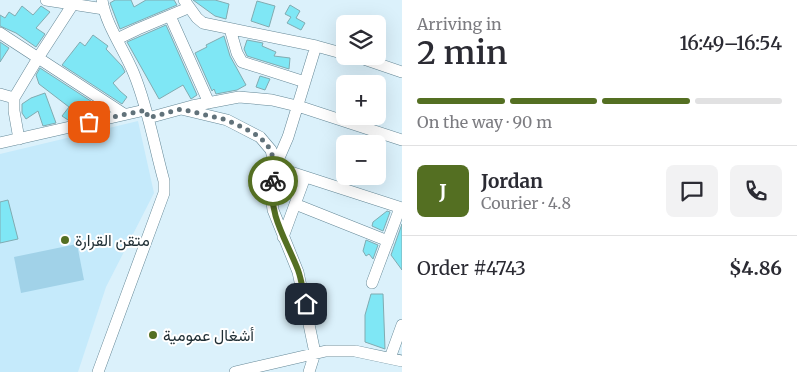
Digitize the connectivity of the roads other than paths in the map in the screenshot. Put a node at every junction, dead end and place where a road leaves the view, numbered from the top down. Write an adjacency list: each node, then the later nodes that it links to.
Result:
1 (46, 0): 2 (street)
2 (73, 4): 4 (street); 11 (street)
3 (186, 4): 5 (street); 6 (street)
4 (103, 5): 8 (street)
5 (170, 16): 8 (street); 17 (street)
6 (230, 29): 9 (street); 14 (street)
7 (0, 33): 11 (street)
8 (117, 39): 21 (street)
9 (316, 46): 10 (street); 14 (street)
10 (336, 52)
11 (38, 58): 16 (street); 20 (street)
12 (381, 65): 13 (street)
13 (402, 72)
14 (305, 82): 18 (street)
15 (0, 94): 16 (street)
16 (14, 98): 22 (street)
17 (209, 103): 18 (street); 19 (street)
18 (297, 106): 23 (street); 25 (street)
19 (181, 109): 21 (street); 25 (street)
20 (124, 114): 21 (street); 22 (street)
21 (147, 114): 36 (street)
22 (19, 139): 24 (street)
23 (402, 140)
24 (0, 143)
25 (275, 168): 26 (street); 29 (street)
26 (305, 177): 27 (street); 28 (street)
27 (295, 204): 29 (street); 30 (street)
28 (401, 208): 30 (street)
29 (283, 237): 33 (street)
30 (388, 241): 31 (street)
31 (372, 283)
32 (402, 325): 34 (street)
33 (315, 353): 34 (street); 37 (street); 38 (street)
34 (390, 358): 35 (street)
35 (402, 361)
36 (98, 372)
37 (236, 372)
38 (309, 372)

